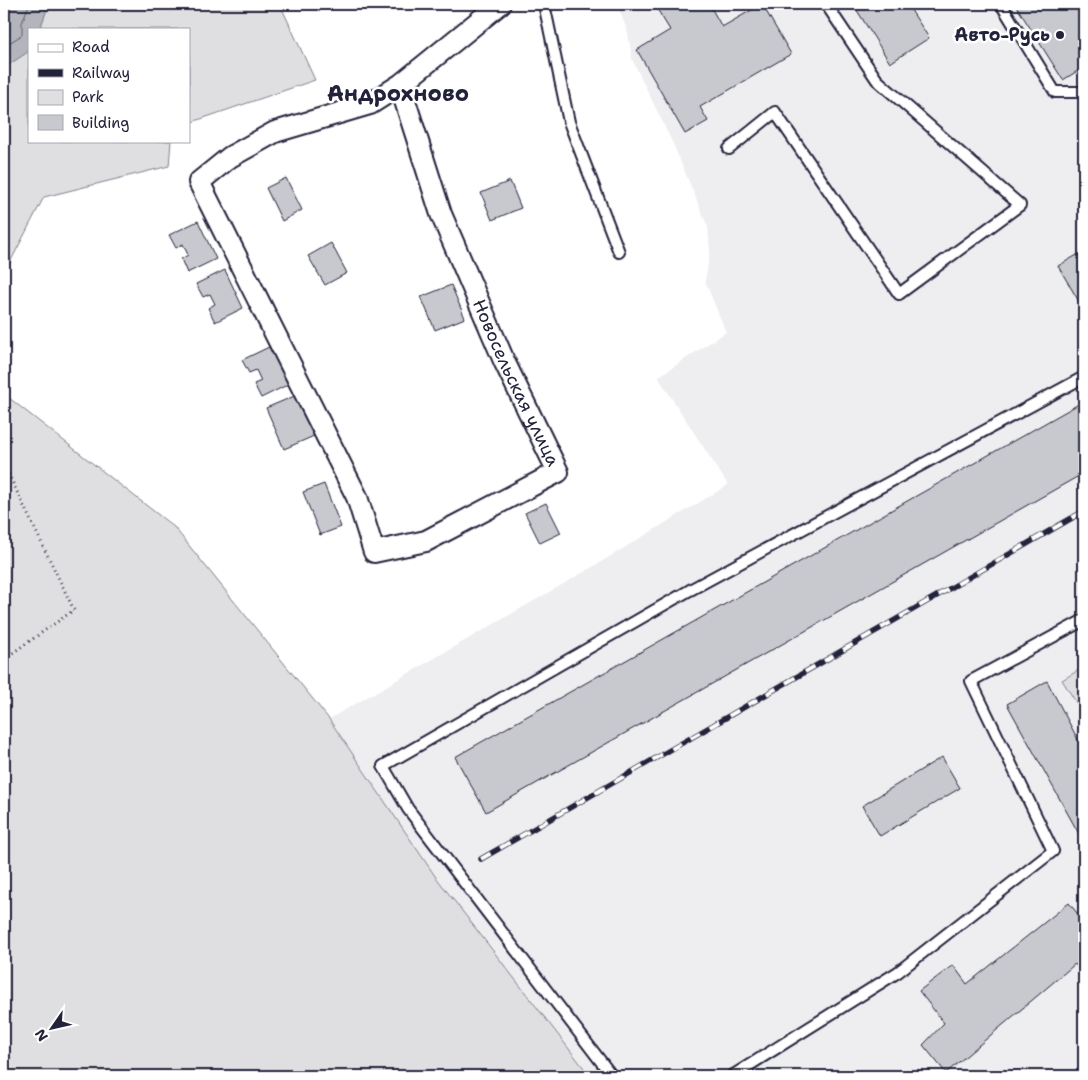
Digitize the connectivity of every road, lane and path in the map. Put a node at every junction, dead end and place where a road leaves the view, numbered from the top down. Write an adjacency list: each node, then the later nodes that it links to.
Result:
1 (500, 4): 5 (street)
2 (544, 4): 8 (lane)
3 (826, 4): 7 (lane)
4 (1001, 4): 6 (lane)
5 (400, 85): 5 (street, Новосельская улица)
6 (1084, 92)
7 (730, 149)
8 (618, 252)
9 (1084, 377): 13 (lane)
10 (4, 465): 12 (path)
11 (1084, 620): 14 (lane)
12 (4, 659)
13 (612, 1076)
14 (732, 1076)

